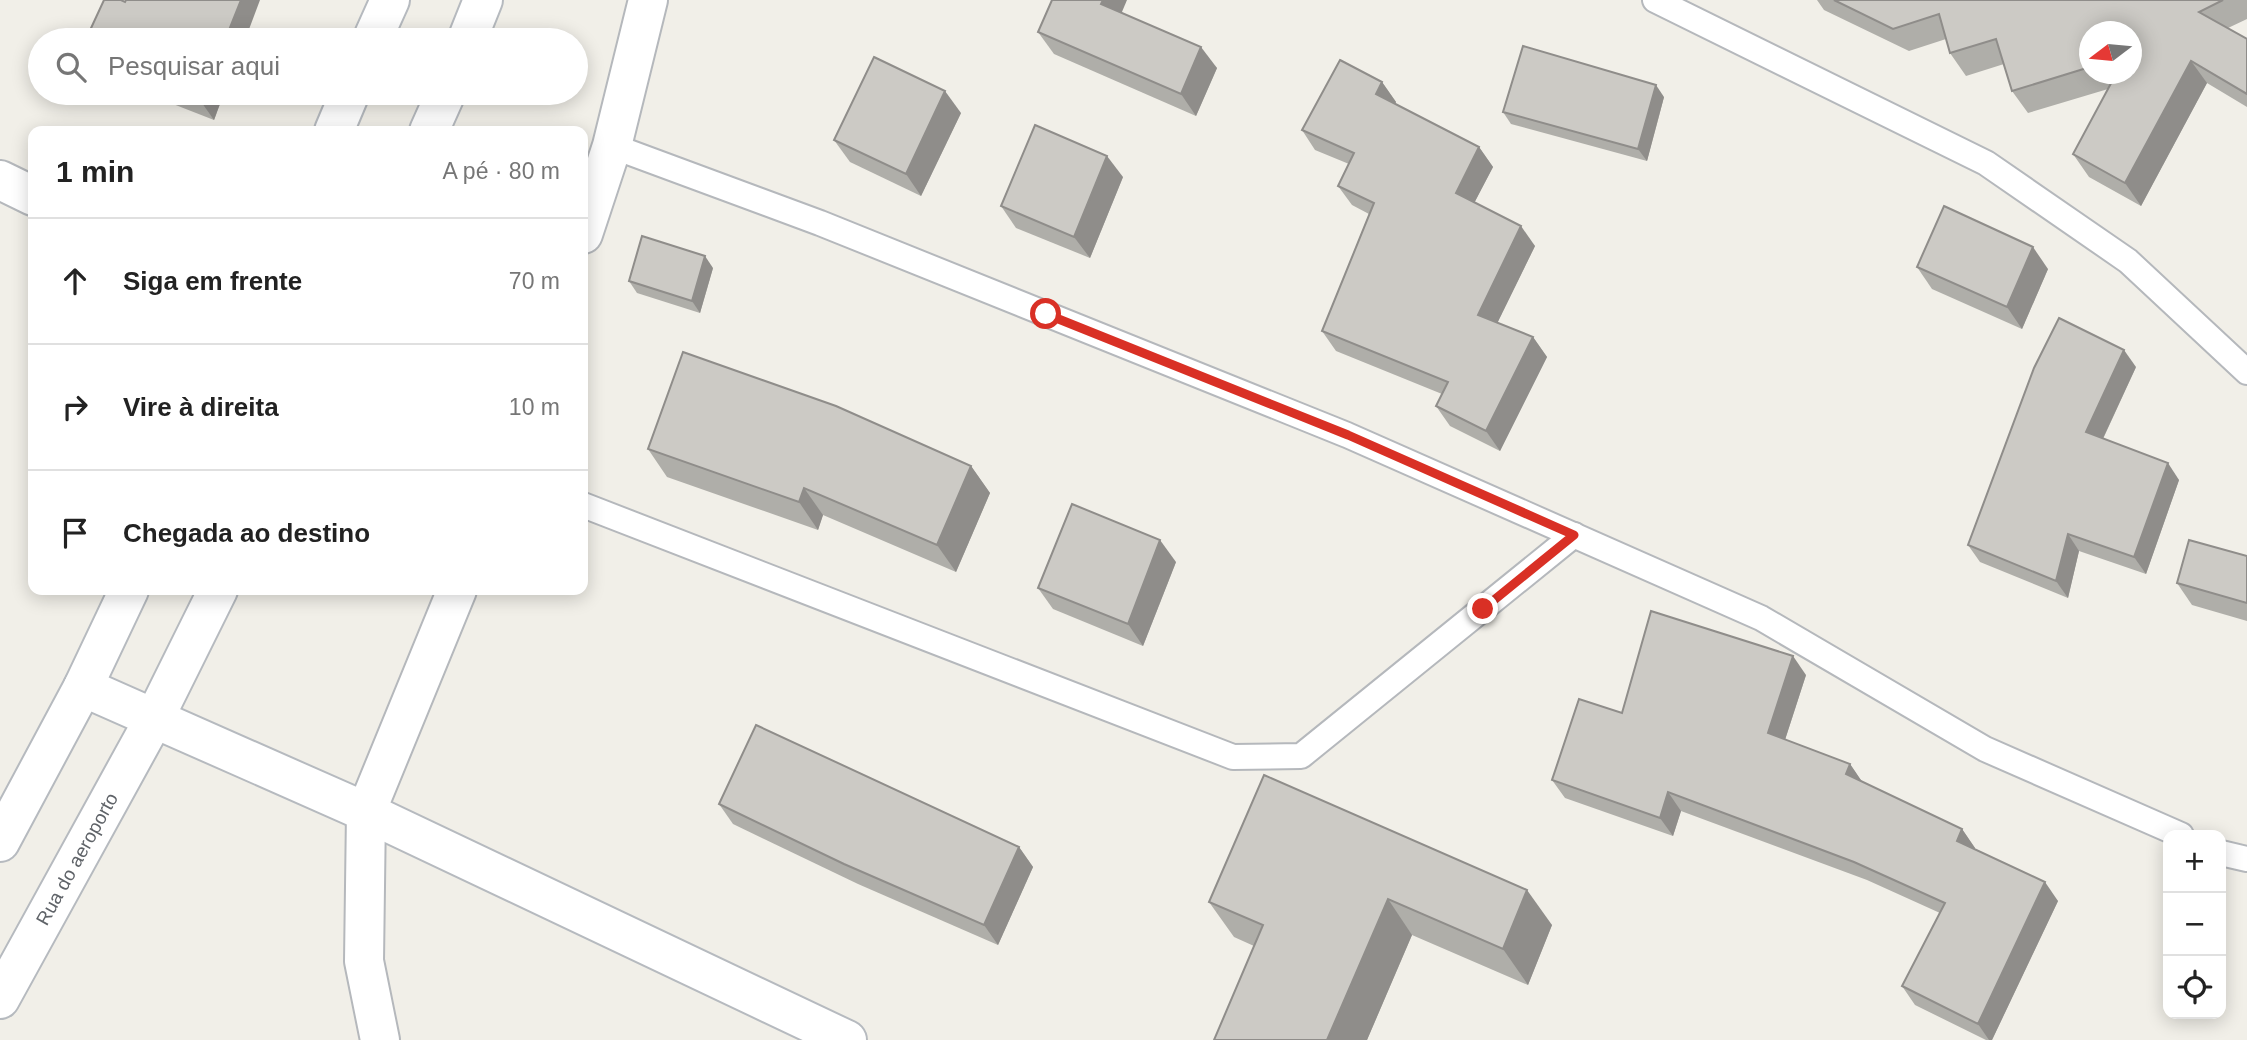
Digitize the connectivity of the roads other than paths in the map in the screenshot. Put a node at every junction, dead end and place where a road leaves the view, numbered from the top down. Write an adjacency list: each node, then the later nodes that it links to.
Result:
1 (390, 0): 5 (main road)
2 (483, 0): 6 (main road)
3 (648, 0): 11 (main road)
4 (1655, 0): 15 (lane)
5 (377, 28)
6 (472, 28)
7 (345, 105): 9 (main road)
8 (441, 105): 10 (main road)
9 (336, 126)
10 (431, 126)
11 (612, 146): 14 (main road); 17 (lane)
12 (0, 180): 13 (main road)
13 (28, 193)
14 (588, 219)
15 (2247, 372)
16 (588, 507): 17 (lane)
17 (1574, 535): 24 (lane)
18 (127, 595): 21 (main road)
19 (216, 595): 22 (main road, Rua do aeroporto)
20 (455, 595): 23 (main road)
21 (83, 687): 22 (main road); 25 (main road)
22 (154, 719): 23 (main road); 28 (main road, Rua do aeroporto)
23 (366, 812): 29 (main road); 30 (main road)
24 (2170, 830)
25 (0, 842)
26 (2226, 854): 27 (lane)
27 (2247, 859)
28 (0, 999)
29 (380, 1040)
30 (847, 1040)

